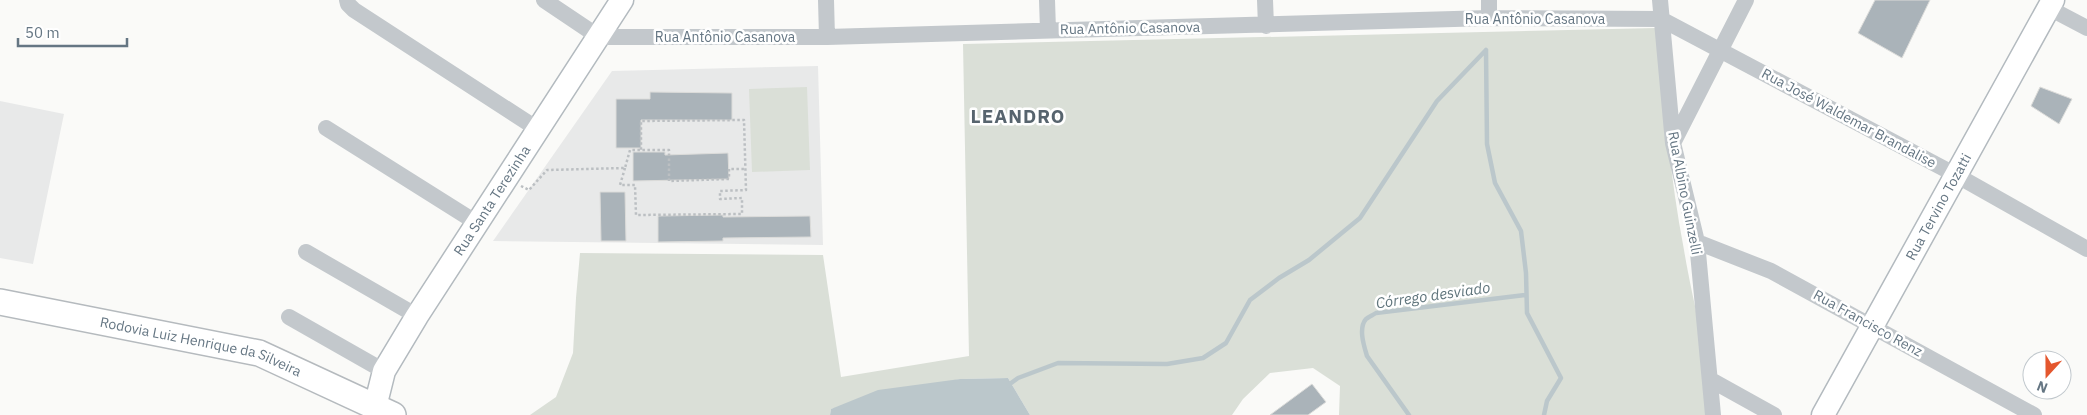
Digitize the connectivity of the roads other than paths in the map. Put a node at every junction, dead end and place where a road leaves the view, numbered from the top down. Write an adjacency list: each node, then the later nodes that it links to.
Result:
1 (544, 0): 17 (street)
2 (622, 0): 17 (street, Rua Santa Terezinha)
3 (826, 0): 16 (street)
4 (1048, 0): 15 (street)
5 (1266, 0): 13 (street)
6 (1489, 0): 11 (street)
7 (1660, 0): 12 (street, Rua Albino Guinzelli)
8 (1746, 0): 18 (street)
9 (347, 2): 20 (street)
10 (2046, 2): 14 (street); 22 (street, Rua Tervino Tozatti)
11 (1488, 18): 12 (street, Rua Antônio Casanova); 13 (street, Rua Antônio Casanova)
12 (1661, 19): 18 (street, Rua José Waldemar Brandalise); 21 (street, Rua Albino Guinzelli)
13 (1266, 26): 15 (street, Rua Antônio Casanova)
14 (2087, 28)
15 (1048, 30): 16 (street, Rua Antônio Casanova)
16 (827, 37): 17 (street, Rua Antônio Casanova)
17 (599, 38): 20 (street, Rua Santa Terezinha)
18 (1720, 50): 21 (street); 22 (street, Rua José Waldemar Brandalise)
19 (326, 128): 23 (street)
20 (539, 130): 23 (street, Rua Santa Terezinha)
21 (1673, 143): 24 (street, Rua Albino Guinzelli)
22 (1956, 175): 25 (street, Rua José Waldemar Brandalise); 30 (street, Rua Tervino Tozatti)
23 (477, 223): 28 (street, Rua Santa Terezinha)
24 (1697, 242): 30 (street, Rua Francisco Renz); 32 (street, Rua Albino Guinzelli)
25 (2087, 249)
26 (306, 252): 28 (street)
27 (0, 302): 33 (main road, Rodovia Luiz Henrique da Silveira)
28 (417, 316): 31 (street, Rua Santa Terezinha)
29 (289, 317): 31 (street)
30 (1873, 326): 36 (street, Rua Tervino Tozatti); 37 (street, Rua Francisco Renz)
31 (384, 371): 33 (street, Rua Santa Terezinha)
32 (1710, 380): 34 (street, Rua Albino Guinzelli); 35 (street)
33 (384, 411)
34 (1713, 415)
35 (1774, 415)
36 (1823, 415)
37 (2034, 415)

